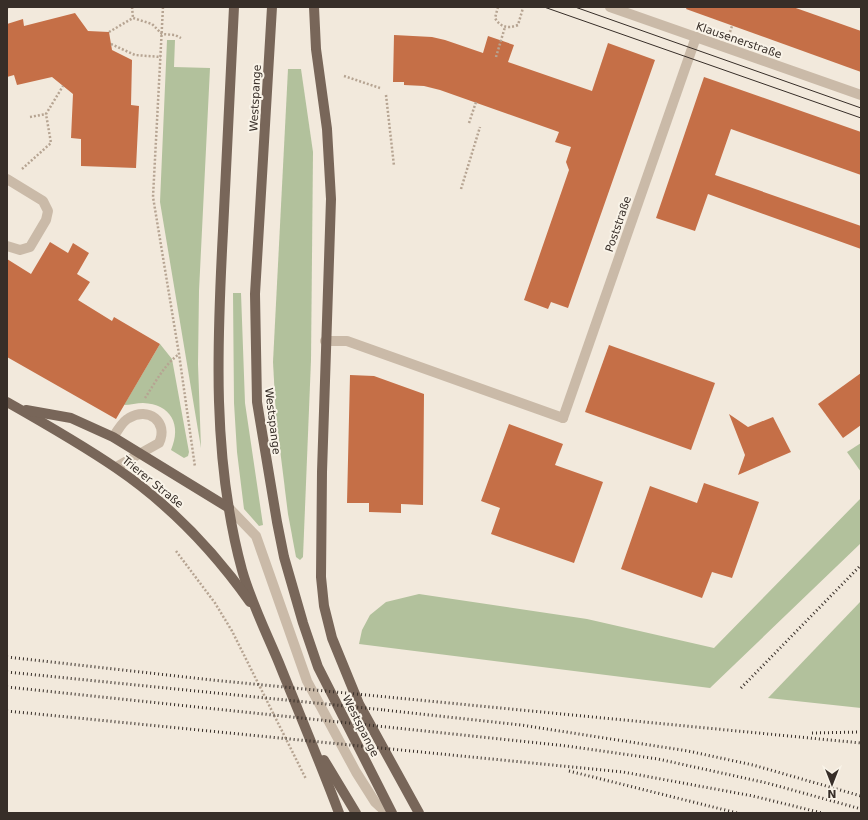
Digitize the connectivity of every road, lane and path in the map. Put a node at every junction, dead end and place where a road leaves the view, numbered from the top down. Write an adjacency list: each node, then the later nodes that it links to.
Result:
1 (132, 7): 9 (path)
2 (163, 7): 12 (path)
3 (234, 7): 41 (main road)
4 (272, 7): 49 (main road, Westspange)
5 (314, 7): 32 (main road, Westspange)
6 (498, 7): 10 (path)
7 (610, 7): 13 (street, Klausenerstraße)
8 (523, 8): 10 (path)
9 (133, 18): 11 (path); 12 (path)
10 (505, 27): 17 (path)
11 (109, 32)
12 (162, 34): 14 (path); 16 (path)
13 (696, 37): 22 (street, Klausenerstraße); 32 (street, Poststraße)
14 (181, 38)
15 (111, 44): 16 (path)
16 (161, 57): 33 (path)
17 (496, 57)
18 (344, 76): 20 (path)
19 (63, 86): 24 (path)
20 (380, 88)
21 (386, 95): 28 (path)
22 (861, 95)
23 (476, 102): 26 (path)
24 (46, 114): 25 (path); 29 (path)
25 (30, 117)
26 (469, 123)
27 (480, 127): 30 (path)
28 (394, 166)
29 (9, 180): 31 (street)
30 (461, 189)
31 (7, 246)
32 (325, 341): 50 (main road, Westspange)
33 (179, 354): 35 (path); 40 (path)
34 (7, 402): 36 (main road, Trierer Straße)
35 (142, 403)
36 (18, 408): 37 (main road); 39 (main road, Trierer Straße)
37 (113, 437): 38 (main road); 38 (street)
38 (142, 454): 39 (street); 41 (main road)
39 (116, 468): 43 (main road, Trierer Straße)
40 (194, 472)
41 (228, 508): 43 (main road); 48 (street)
42 (176, 551): 45 (path)
43 (257, 612): 44 (main road)
44 (310, 736): 46 (main road); 47 (main road)
45 (309, 785)
46 (339, 813)
47 (356, 813)
48 (387, 813)
49 (392, 813)
50 (419, 813)

